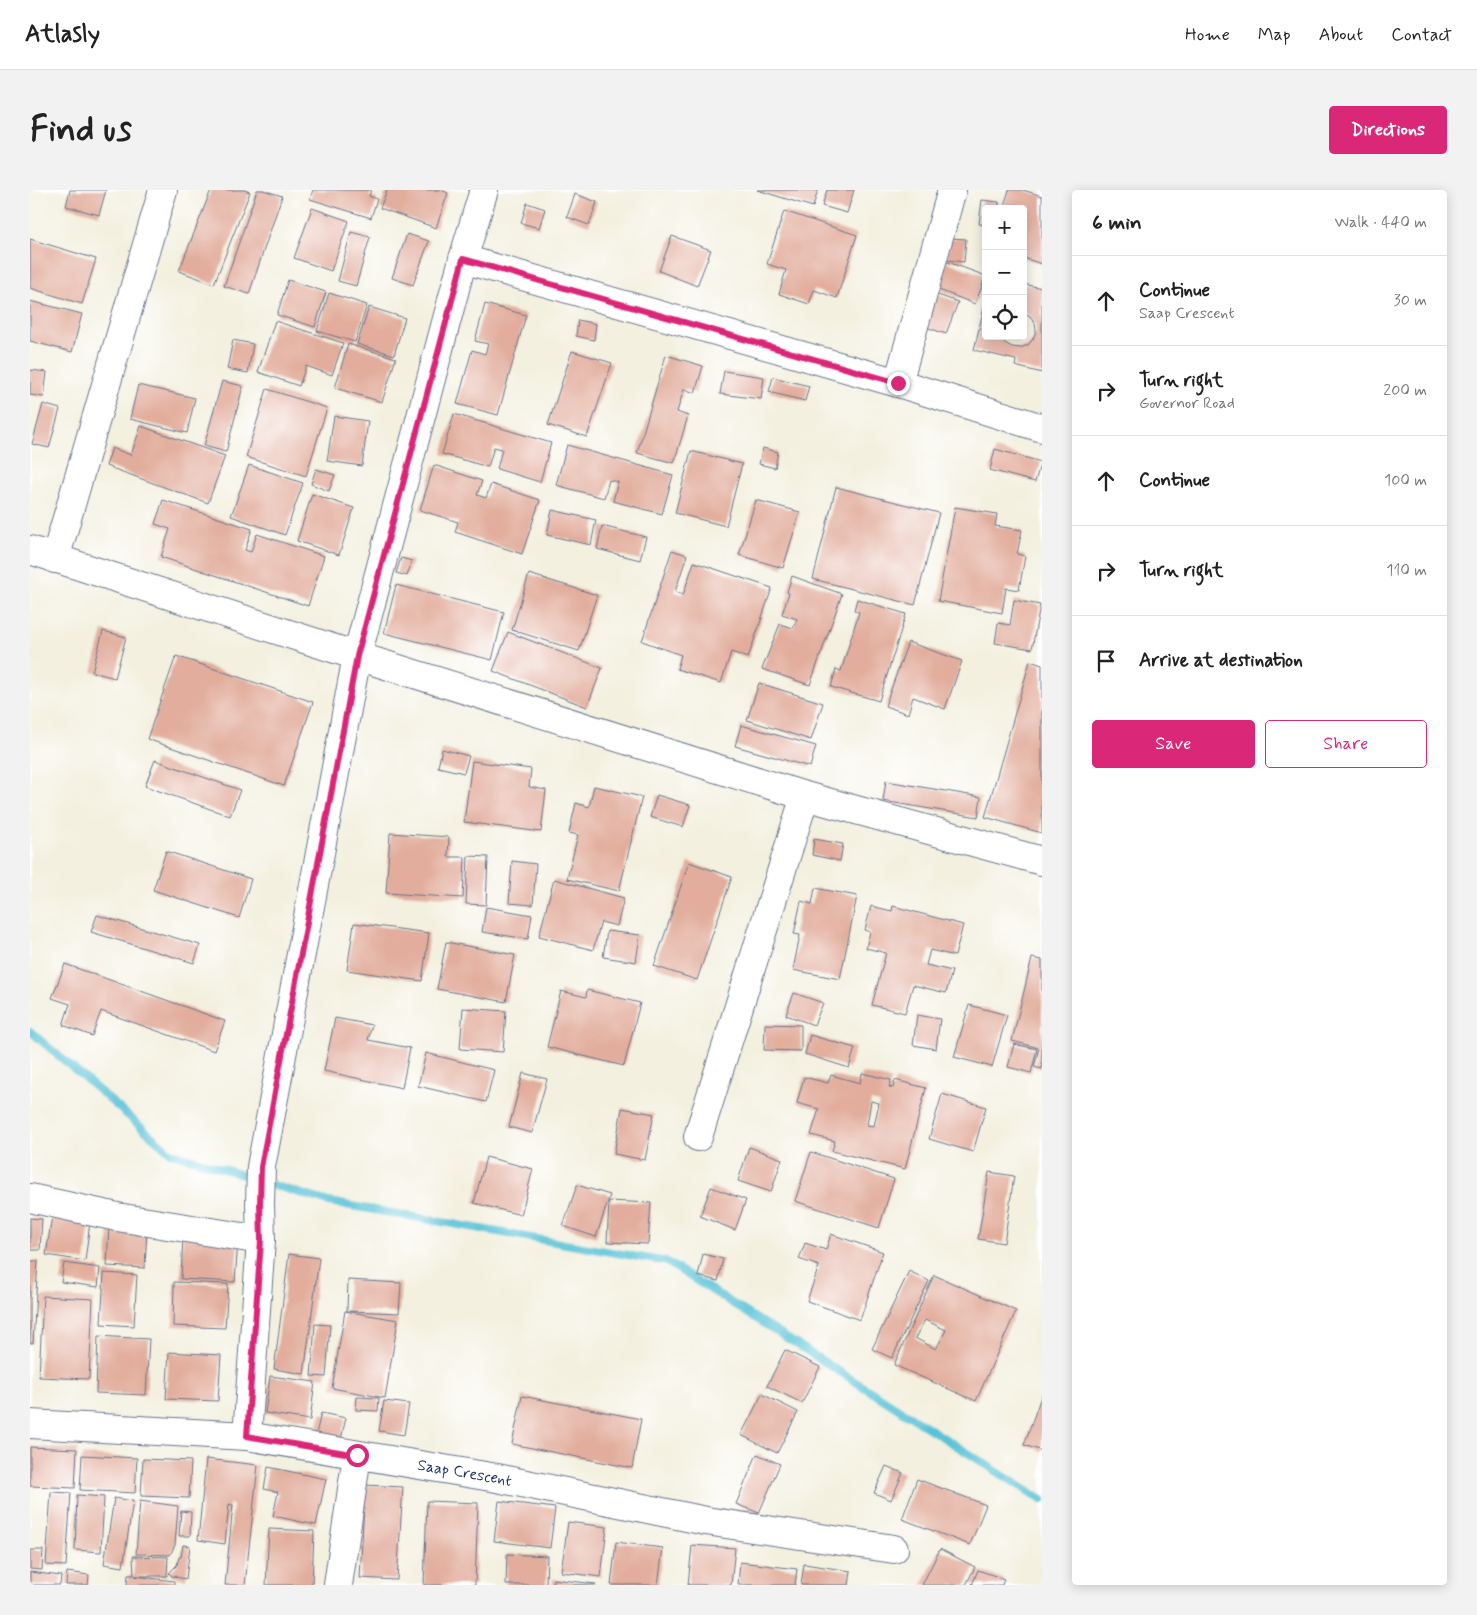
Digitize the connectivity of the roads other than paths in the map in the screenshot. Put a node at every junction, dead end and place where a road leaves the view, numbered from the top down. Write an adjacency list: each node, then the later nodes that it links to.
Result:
1 (163, 190): 7 (street)
2 (484, 190): 4 (street)
3 (952, 190): 5 (street)
4 (463, 259): 5 (street); 8 (street)
5 (898, 383): 6 (street)
6 (1042, 428)
7 (42, 555): 8 (street)
8 (357, 656): 9 (street); 13 (street)
9 (805, 796): 10 (street); 11 (street)
10 (1042, 861)
11 (698, 1137)
12 (30, 1198): 13 (street)
13 (261, 1240): 15 (street)
14 (30, 1424): 15 (street, Saap Crescent)
15 (247, 1436): 16 (street, Saap Crescent)
16 (357, 1455): 17 (street, Saap Crescent); 18 (street)
17 (894, 1550)
18 (338, 1585)

